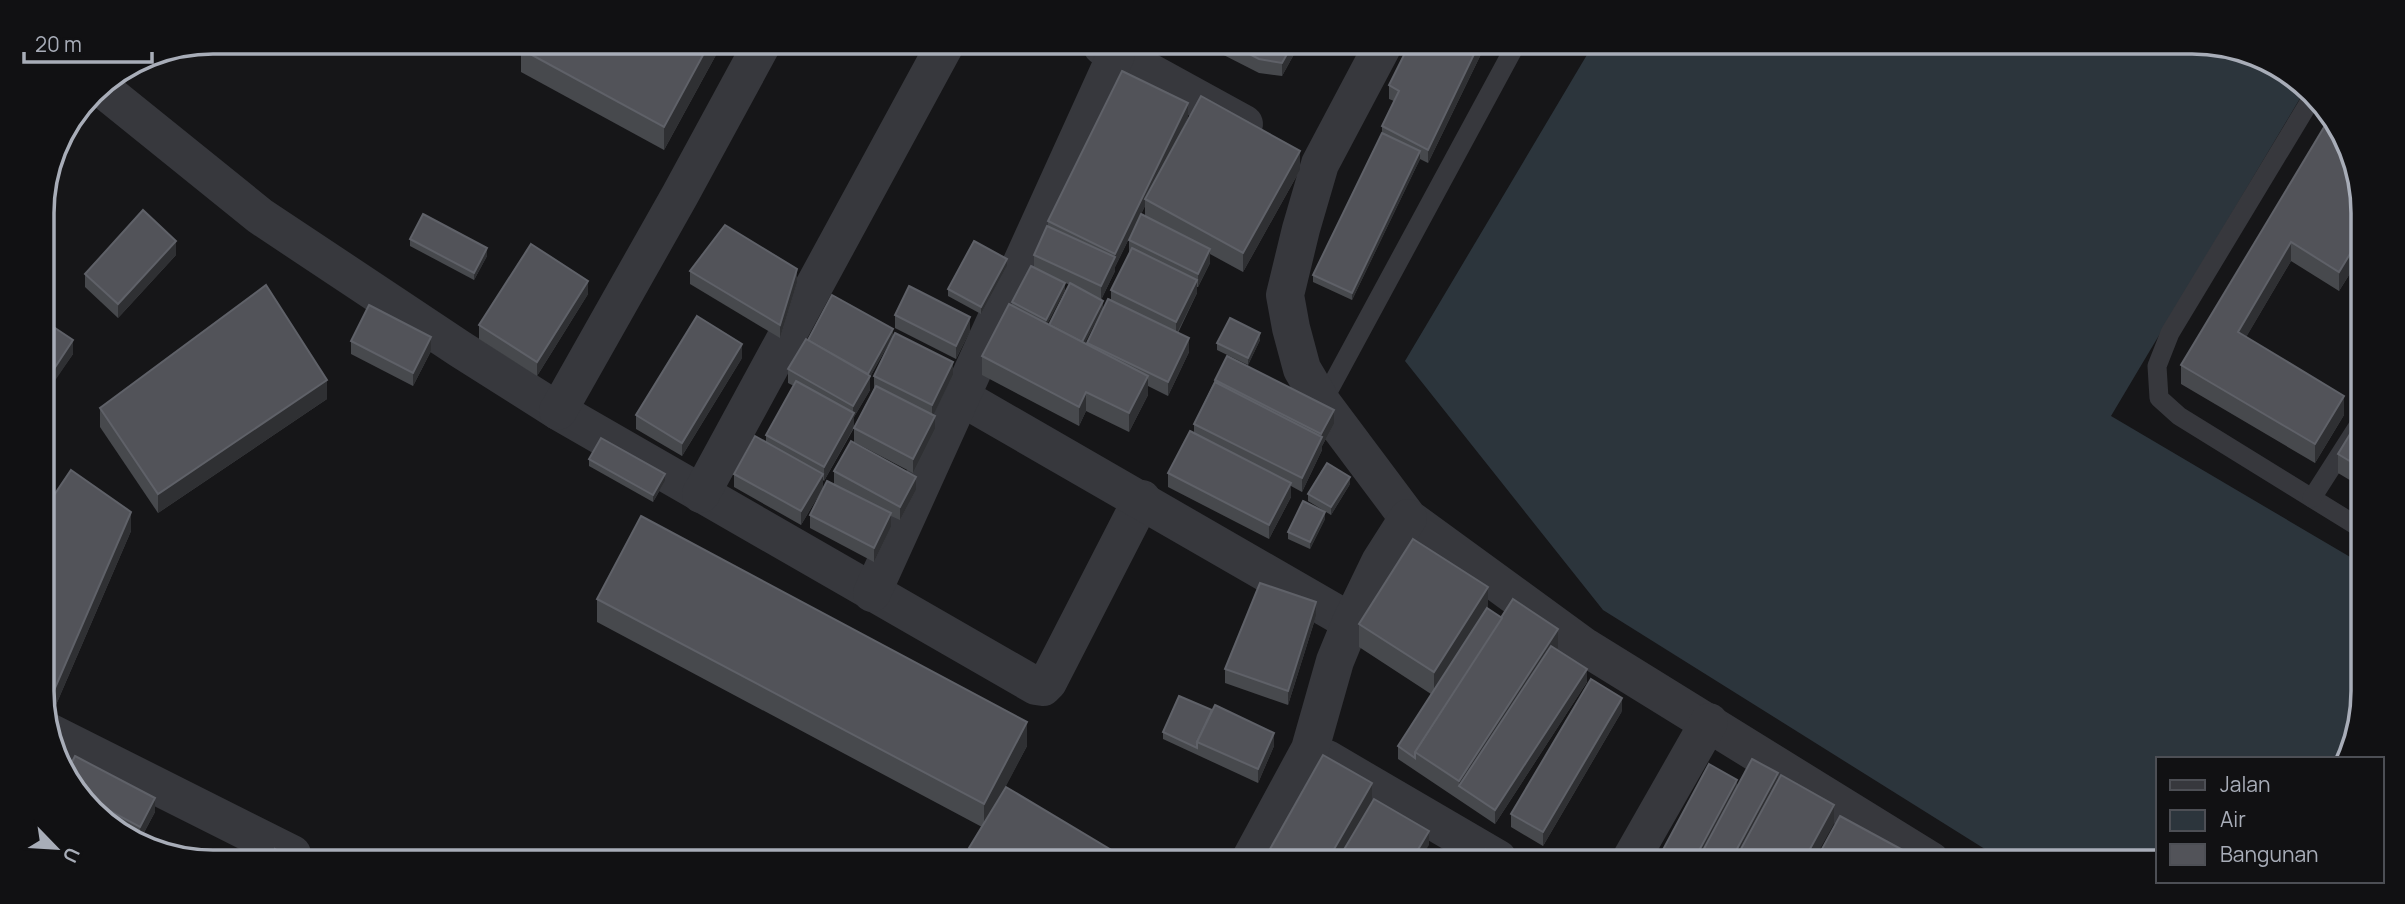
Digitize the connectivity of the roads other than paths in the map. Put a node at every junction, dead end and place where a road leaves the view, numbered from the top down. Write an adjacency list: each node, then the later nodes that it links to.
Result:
1 (1378, 54): 9 (street)
2 (1511, 54): 11 (lane)
3 (756, 55): 12 (street)
4 (940, 55): 14 (street)
5 (1107, 55): 10 (street)
6 (1116, 55): 9 (street)
7 (109, 94): 12 (street)
8 (2308, 105): 15 (lane)
9 (1321, 164): 11 (street)
10 (961, 397): 16 (street); 19 (street)
11 (1322, 403): 17 (street)
12 (558, 411): 14 (street)
13 (2351, 437): 15 (lane)
14 (701, 494): 19 (street)
15 (2312, 498): 18 (lane)
16 (1142, 499): 19 (street); 20 (street)
17 (1408, 518): 20 (street); 21 (street)
18 (2351, 522)
19 (872, 593)
20 (1351, 622): 23 (street)
21 (1709, 722): 27 (street); 28 (street)
22 (62, 739): 24 (street)
23 (1310, 749): 25 (street); 26 (street)
24 (273, 849)
25 (1256, 849)
26 (1482, 849)
27 (1637, 849)
28 (1914, 849)

